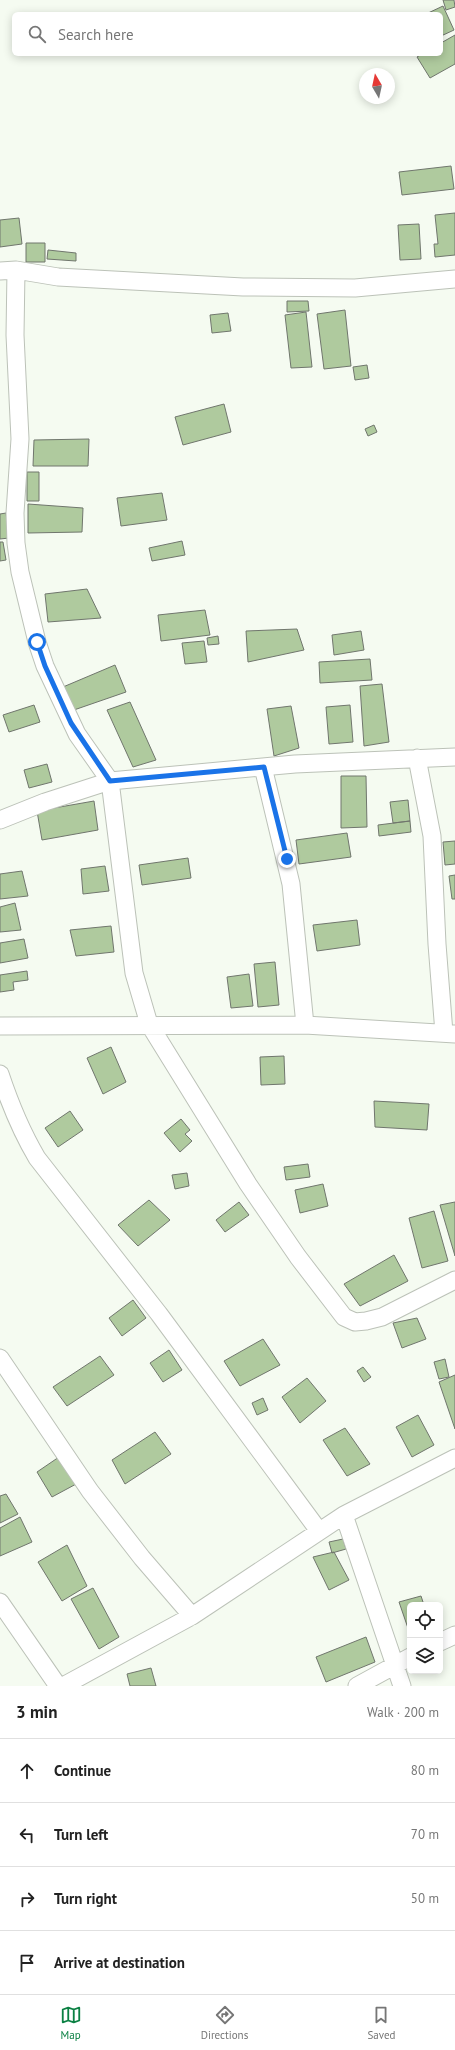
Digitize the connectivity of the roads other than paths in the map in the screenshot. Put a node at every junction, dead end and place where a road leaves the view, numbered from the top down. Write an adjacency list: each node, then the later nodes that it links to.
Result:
1 (8, 270): 2 (street); 6 (street)
2 (455, 279)
3 (455, 757): 4 (street)
4 (418, 758): 5 (street); 11 (street)
5 (264, 767): 6 (street); 9 (street)
6 (110, 781): 7 (street); 8 (street)
7 (0, 820)
8 (149, 1024): 9 (street); 10 (street); 13 (street)
9 (305, 1025): 11 (street)
10 (0, 1026)
11 (449, 1033)
12 (0, 1074): 17 (street)
13 (455, 1280)
14 (0, 1358): 19 (street)
15 (455, 1458): 16 (street)
16 (344, 1516): 17 (street); 22 (street)
17 (319, 1531): 19 (street)
18 (0, 1602): 23 (street)
19 (192, 1616): 24 (street)
20 (455, 1635): 21 (street)
21 (443, 1641)
22 (402, 1660): 25 (street); 26 (street)
23 (58, 1686)
24 (63, 1686)
25 (358, 1686)
26 (402, 1686)

